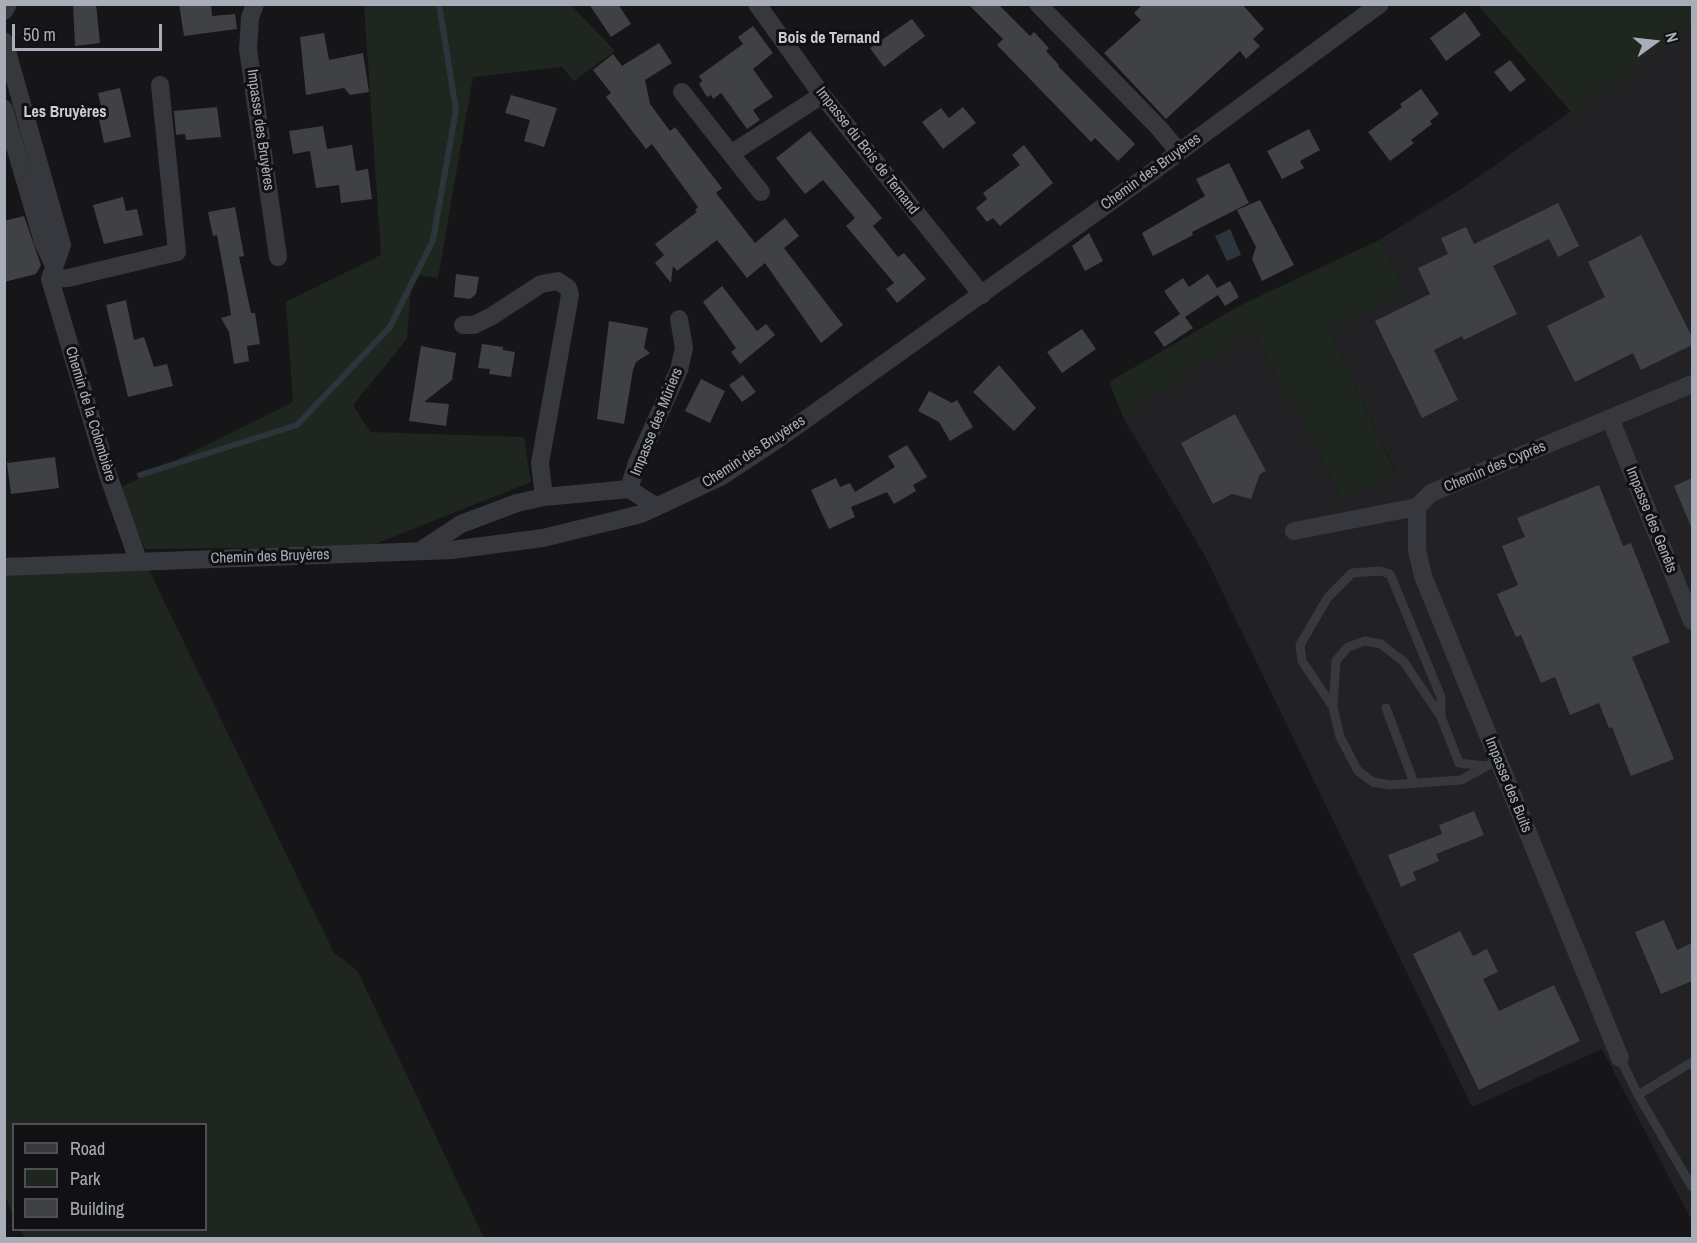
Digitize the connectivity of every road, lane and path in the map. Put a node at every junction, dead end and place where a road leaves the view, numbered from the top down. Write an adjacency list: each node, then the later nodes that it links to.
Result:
1 (8, 4): 6 (street)
2 (255, 4): 15 (street, Impasse des Bruyères)
3 (757, 4): 10 (street, Impasse du Bois de Ternand)
4 (1038, 4): 13 (street)
5 (1380, 4): 13 (street, Chemin des Bruyères)
6 (4, 11)
7 (4, 41): 16 (street, Chemin de la Colombière)
8 (160, 85): 16 (street)
9 (682, 93): 12 (street)
10 (822, 95): 12 (street); 17 (street, Impasse du Bois de Ternand)
11 (4, 109): 16 (street, Chemin de la Colombière)
12 (732, 153): 14 (street)
13 (1179, 153): 17 (street, Chemin des Bruyères)
14 (761, 192)
15 (278, 256)
16 (52, 273): 28 (street, Chemin de la Colombière)
17 (982, 295): 24 (street, Chemin des Bruyères)
18 (679, 319): 22 (street, Impasse des Mûriers)
19 (463, 325): 23 (street)
20 (1692, 384): 21 (street, Chemin des Cyprès)
21 (1610, 418): 25 (street, Chemin des Cyprès); 30 (street, Impasse des Genêts)
22 (629, 489): 23 (street, Impasse des Mûriers); 24 (street, Impasse des Mûriers)
23 (544, 497): 27 (street, Impasse des Mûriers)
24 (657, 507): 27 (street, Chemin des Bruyères)
25 (1417, 507): 26 (street, Chemin des Cyprès); 34 (street, Impasse des Buits)
26 (1294, 531)
27 (419, 552): 28 (street, Chemin des Bruyères)
28 (138, 560): 29 (street, Chemin des Bruyères)
29 (4, 567)
30 (1692, 621)
31 (1333, 707): 33 (lane); 33 (lane); 35 (lane)
32 (1386, 708): 35 (lane)
33 (1441, 717): 34 (lane)
34 (1492, 763): 35 (lane); 36 (street, Impasse des Buits)
35 (1414, 783)
36 (1620, 1058): 38 (lane)
37 (1692, 1062): 38 (lane)
38 (1638, 1095): 39 (lane)
39 (1692, 1184)

